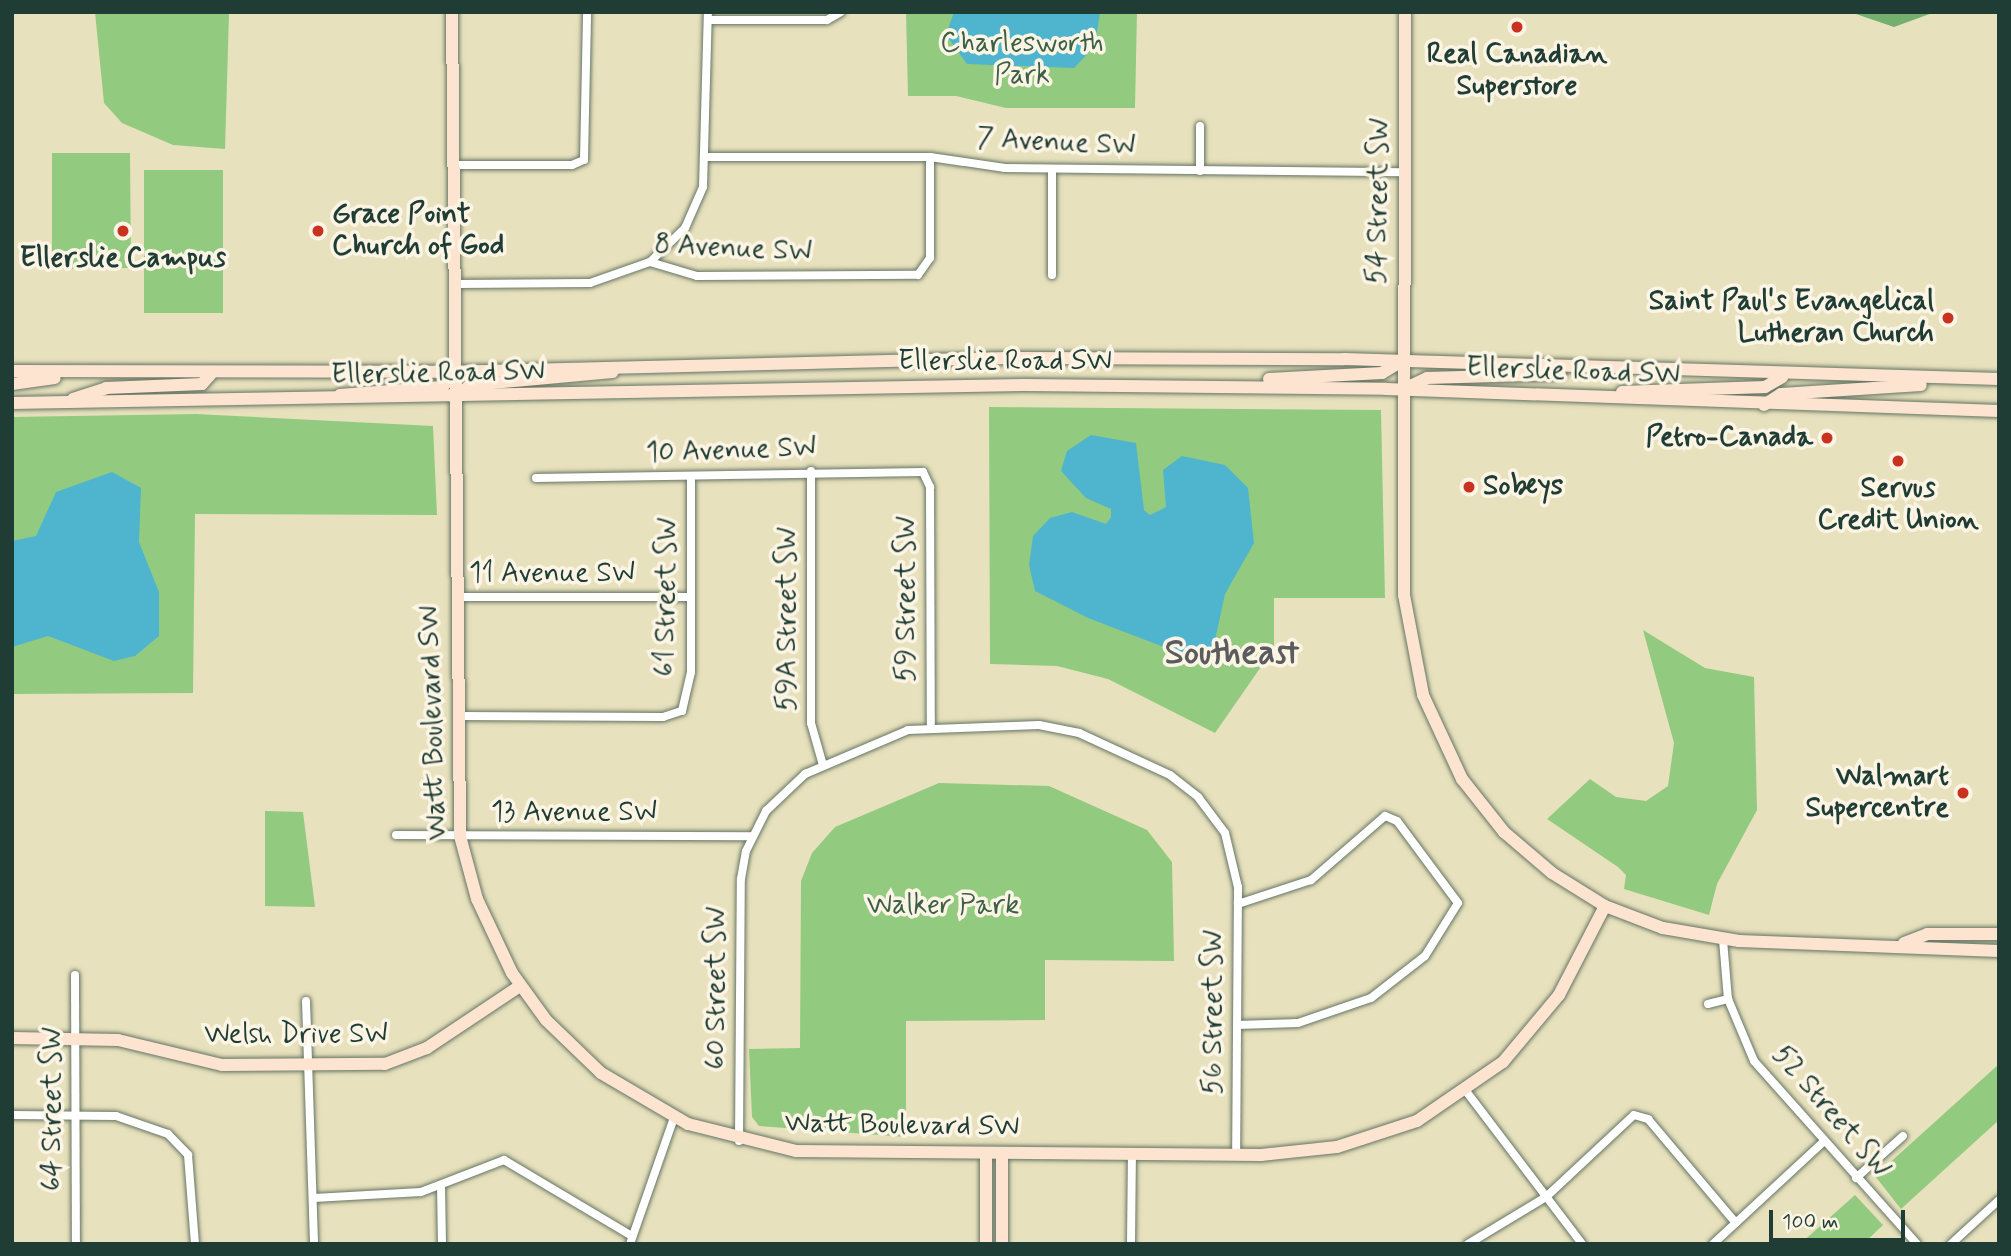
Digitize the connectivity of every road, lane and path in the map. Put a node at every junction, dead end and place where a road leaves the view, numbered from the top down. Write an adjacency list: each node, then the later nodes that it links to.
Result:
1 (452, 12): 9 (main road, Watt Boulevard SW)
2 (587, 12): 9 (street)
3 (1405, 12): 12 (main road, 54 Street SW)
4 (841, 13): 5 (street)
5 (708, 16): 7 (street)
6 (1200, 126): 11 (street)
7 (707, 157): 8 (street, 7 Avenue SW); 13 (street)
8 (930, 157): 10 (street, 7 Avenue SW); 13 (street, 8 Avenue SW)
9 (457, 165): 15 (main road, Watt Boulevard SW)
10 (1052, 169): 11 (street, 7 Avenue SW); 14 (street)
11 (1200, 172): 12 (street, 7 Avenue SW)
12 (1403, 172): 16 (main road, 54 Street SW)
13 (650, 262): 15 (street, 8 Avenue SW)
14 (1052, 275)
15 (457, 284): 21 (main road, Watt Boulevard SW)
16 (1402, 361): 17 (main road, Ellerslie Road SW); 18 (main road, Ellerslie Road SW); 27 (main road); 28 (main road, 54 Street SW)
17 (664, 363): 21 (main road, Ellerslie Road SW); 30 (main road)
18 (1588, 369): 23 (main road, Ellerslie Road SW); 28 (main road)
19 (12, 371): 20 (main road, Ellerslie Road SW)
20 (94, 372): 22 (main road, Ellerslie Road SW); 26 (main road)
21 (458, 372): 22 (main road, Ellerslie Road SW); 30 (main road, Watt Boulevard SW); 32 (main road)
22 (211, 374): 31 (main road); 34 (main road)
23 (1782, 377): 24 (main road, Ellerslie Road SW); 29 (main road)
24 (1956, 379): 25 (main road, Ellerslie Road SW); 35 (main road)
25 (1999, 379)
26 (12, 384)
27 (1223, 386): 28 (main road, Ellerslie Road SW); 30 (main road, Ellerslie Road SW)
28 (1402, 389): 29 (main road, Ellerslie Road SW); 50 (main road, 54 Street SW)
29 (1585, 397): 35 (main road, Ellerslie Road SW)
30 (455, 400): 32 (main road, Ellerslie Road SW); 41 (main road, Watt Boulevard SW)
31 (211, 401): 32 (main road, Ellerslie Road SW); 34 (main road, Ellerslie Road SW)
32 (307, 401)
33 (12, 403): 34 (main road, Ellerslie Road SW)
34 (59, 403)
35 (1764, 405): 36 (main road, Ellerslie Road SW)
36 (1999, 411)
37 (811, 471): 38 (street, 10 Avenue SW); 39 (street, 10 Avenue SW); 45 (street, 59A Street SW)
38 (926, 474): 44 (street, 59 Street SW)
39 (691, 477): 40 (street, 10 Avenue SW); 42 (street, 61 Street SW)
40 (536, 478)
41 (454, 597): 42 (street, 11 Avenue SW); 43 (main road, Watt Boulevard SW)
42 (691, 597): 43 (street, 61 Street SW)
43 (454, 716): 47 (main road, Watt Boulevard SW)
44 (930, 724): 45 (street, 60 Street SW); 49 (street, 56 Street SW)
45 (823, 765): 48 (street, 60 Street SW)
46 (396, 835): 47 (street, 13 Avenue SW)
47 (460, 836): 48 (street, 13 Avenue SW); 56 (main road, Watt Boulevard SW)
48 (752, 836): 69 (street, 60 Street SW)
49 (1238, 904): 60 (street, 56 Street SW); 60 (street)
50 (1605, 906): 52 (main road, 54 Street SW); 64 (main road, Watt Boulevard SW)
51 (1999, 934): 53 (main road)
52 (1723, 940): 53 (main road, 54 Street SW); 57 (street, 52 Street SW)
53 (1904, 943): 54 (main road)
54 (1999, 951)
55 (75, 975): 62 (street, 64 Street SW)
56 (520, 986): 63 (main road, Welsh Drive SW); 67 (main road, Watt Boulevard SW)
57 (1728, 999): 59 (street); 70 (street, 52 Street SW)
58 (306, 1001): 63 (street)
59 (1708, 1004)
60 (1237, 1025): 74 (street, 56 Street SW)
61 (12, 1038): 62 (main road, Welsh Drive SW)
62 (75, 1039): 63 (main road, Welsh Drive SW); 65 (street, 64 Street SW)
63 (306, 1065): 78 (street)
64 (1466, 1091): 74 (main road, Watt Boulevard SW); 77 (street)
65 (75, 1114): 66 (street); 82 (street, 64 Street SW); 83 (street)
66 (12, 1115)
67 (674, 1118): 69 (main road, Watt Boulevard SW); 81 (street)
68 (1903, 1136): 75 (street)
69 (739, 1141): 71 (main road, Watt Boulevard SW)
70 (1823, 1142): 75 (street, 52 Street SW); 80 (street)
71 (986, 1153): 72 (main road, Watt Boulevard SW); 86 (main road)
72 (1002, 1153): 73 (main road, Watt Boulevard SW); 87 (main road)
73 (1132, 1154): 74 (main road, Watt Boulevard SW); 88 (street)
74 (1236, 1155)
75 (1856, 1178): 92 (street, 52 Street SW)
76 (441, 1186): 78 (street); 81 (street); 85 (street)
77 (1546, 1197): 80 (street); 89 (street); 90 (street)
78 (314, 1198): 84 (street)
79 (1999, 1200): 93 (street)
80 (1736, 1223): 91 (street)
81 (631, 1240)
82 (75, 1244)
83 (195, 1244)
84 (314, 1244)
85 (442, 1244)
86 (986, 1244)
87 (1002, 1244)
88 (1131, 1244)
89 (1468, 1244)
90 (1582, 1244)
91 (1713, 1244)
92 (1917, 1244)
93 (1951, 1244)

